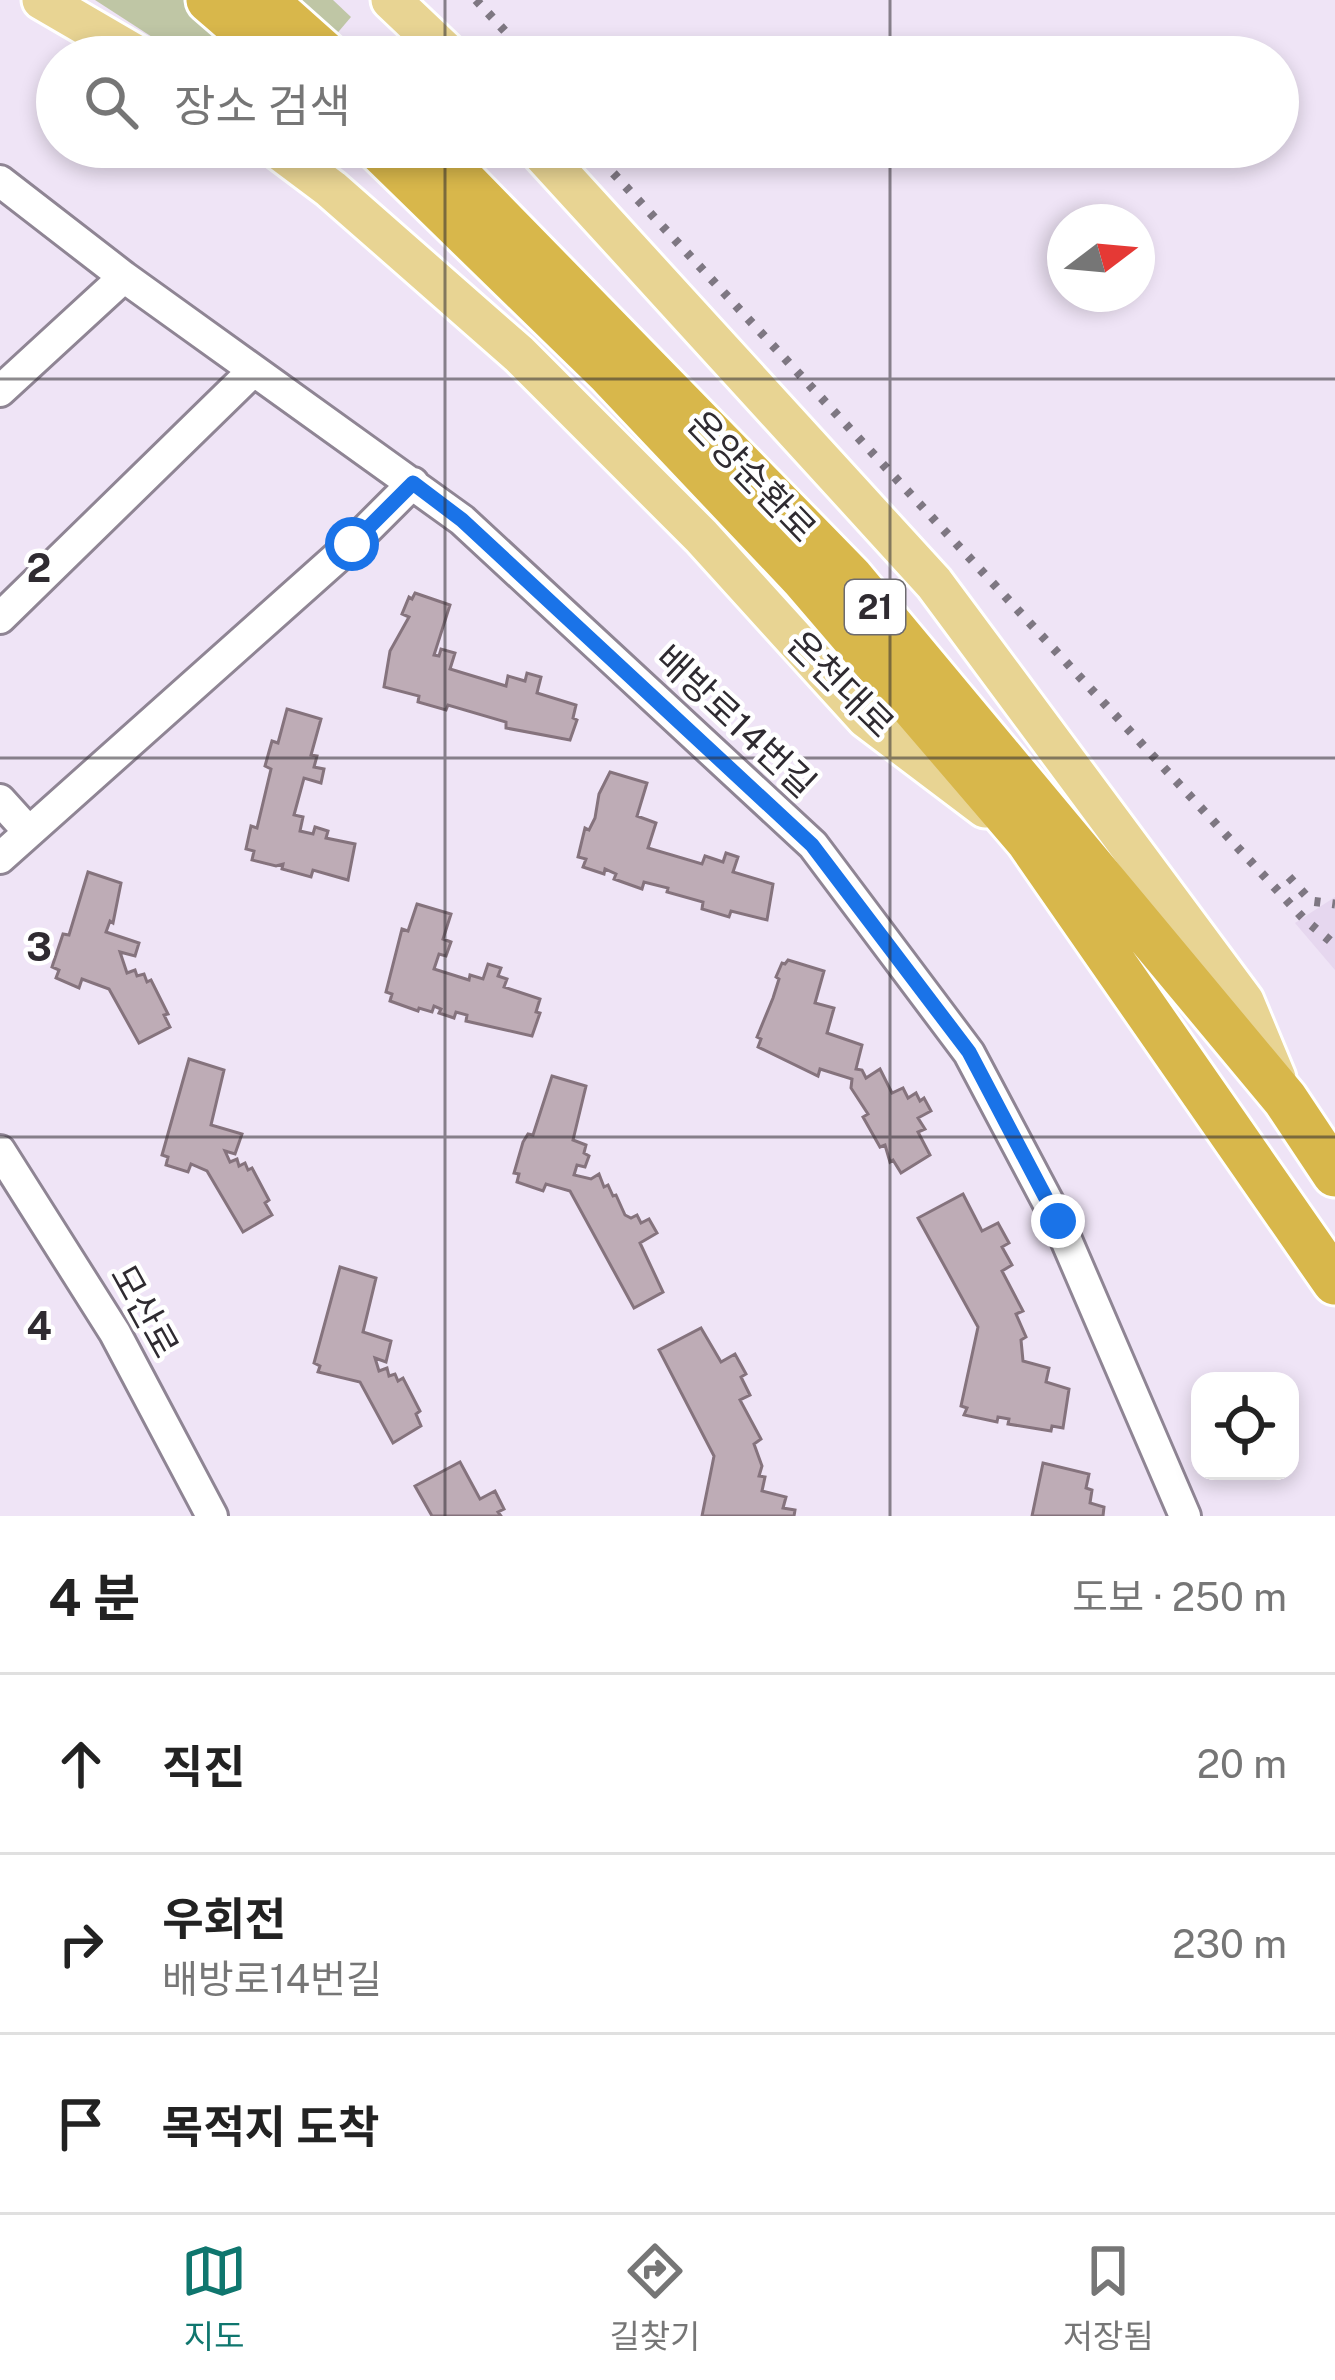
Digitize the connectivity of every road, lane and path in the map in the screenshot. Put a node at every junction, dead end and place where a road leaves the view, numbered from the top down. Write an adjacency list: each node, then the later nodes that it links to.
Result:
1 (42, 0): 5 (main road)
2 (209, 0): 6 (highway)
3 (264, 0): 7 (highway)
4 (391, 0): 8 (main road)
5 (104, 36)
6 (250, 36)
7 (304, 36)
8 (430, 36)
9 (303, 168): 21 (main road, 온천대로)
10 (399, 168): 21 (highway, 온양순환로 / 21)
11 (451, 168): 23 (highway, 온양순환로 / 21)
12 (555, 168): 23 (main road)
13 (0, 181): 14 (street, 배방로14번길)
14 (124, 277): 15 (street, 배방로14번길); 16 (street)
15 (253, 371): 17 (street, 배방로14번길); 18 (street)
16 (0, 391)
17 (413, 483): 20 (street); 28 (street, 배방로14번길)
18 (0, 618)
19 (0, 800): 20 (street)
20 (29, 832): 22 (street)
21 (1028, 840): 26 (highway, 온천대로 / 21)
22 (0, 858)
23 (1285, 1100): 25 (highway, 21)
24 (0, 1150): 27 (street, 모산로)
25 (1335, 1174)
26 (1335, 1282)
27 (212, 1516)
28 (1185, 1516)

